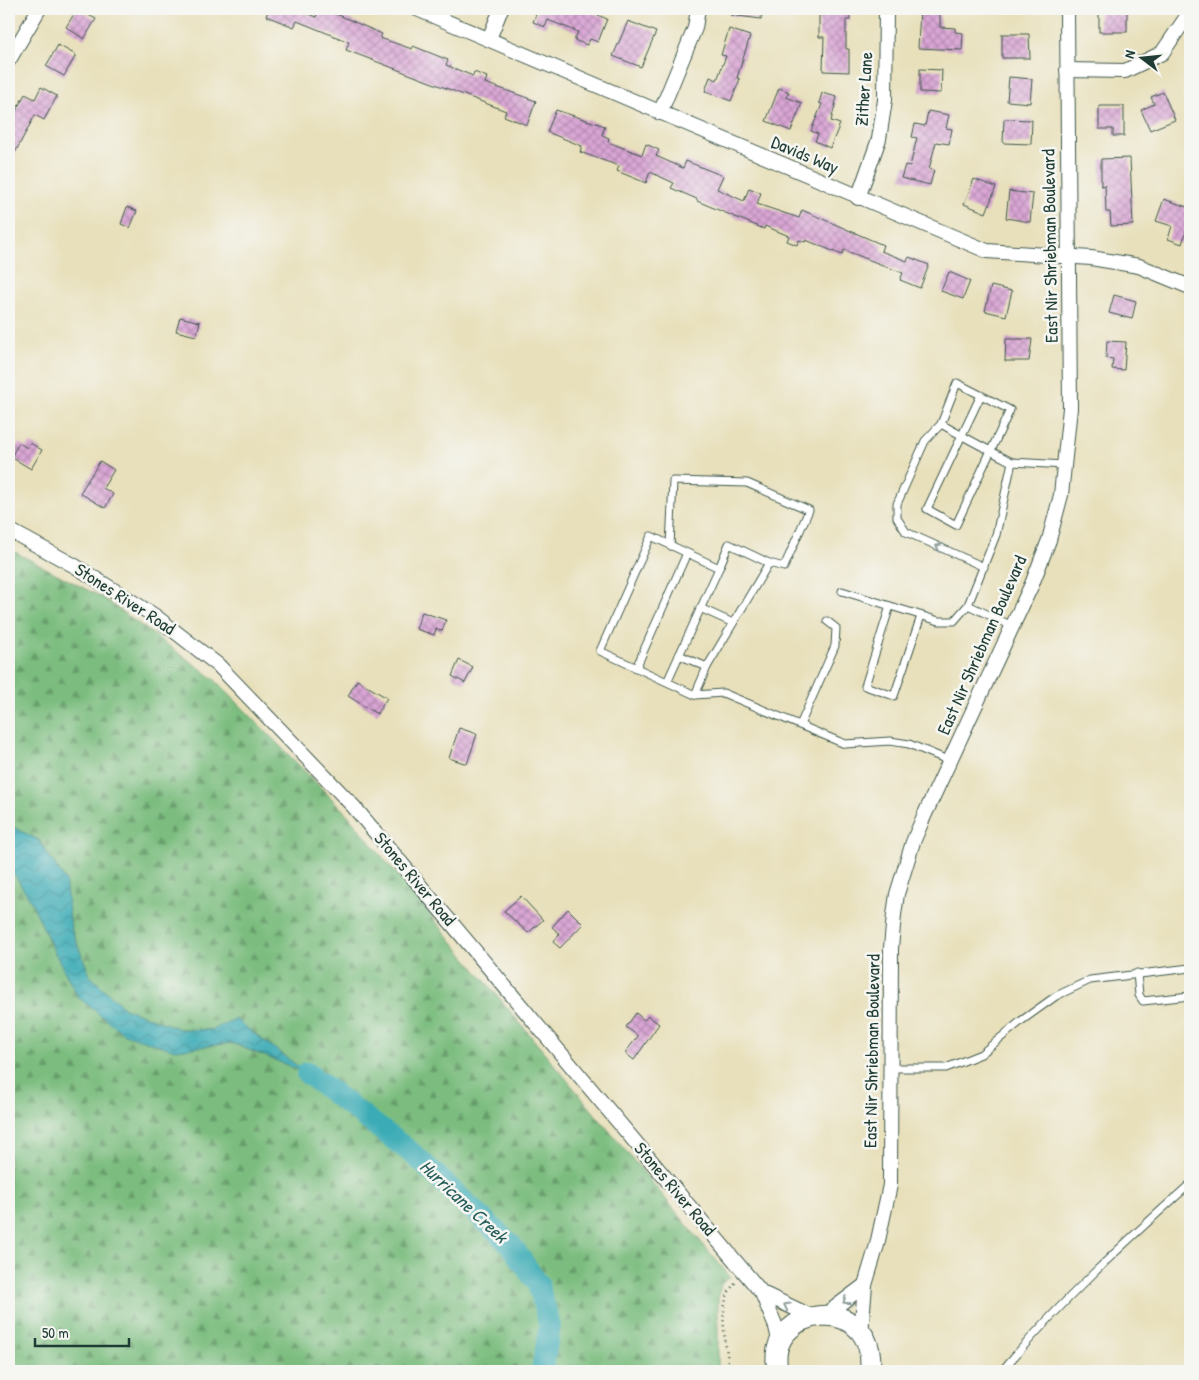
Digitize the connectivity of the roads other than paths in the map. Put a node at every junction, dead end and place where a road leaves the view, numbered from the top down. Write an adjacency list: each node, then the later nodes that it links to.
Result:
1 (38, 9): 9 (street)
2 (417, 9): 8 (street, Davids Way)
3 (501, 9): 8 (street)
4 (698, 9): 11 (street)
5 (886, 9): 12 (street, Zither Lane)
6 (1067, 9): 10 (street, East Nir Shriebman Boulevard)
7 (1190, 12): 10 (street)
8 (489, 39): 11 (street, Davids Way)
9 (9, 60)
10 (1067, 70): 13 (street, East Nir Shriebman Boulevard)
11 (660, 113): 12 (street, Davids Way)
12 (858, 198): 13 (street, Davids Way)
13 (1069, 257): 14 (street, Davids Way); 20 (street, East Nir Shriebman Boulevard)
14 (1190, 287)
15 (981, 395): 16 (lane); 17 (lane); 18 (lane)
16 (940, 424): 17 (lane); 25 (lane, one-way to 16)
17 (961, 436): 18 (lane); 18 (lane)
18 (990, 451): 19 (lane)
19 (1012, 462): 20 (lane); 25 (lane)
20 (1065, 465): 34 (street, East Nir Shriebman Boulevard)
21 (9, 530): 48 (street, Stones River Road)
22 (670, 546): 23 (lane); 24 (lane); 37 (lane)
23 (687, 554): 26 (lane); 37 (lane)
24 (769, 563): 26 (lane); 33 (lane)
25 (984, 567): 28 (lane)
26 (718, 568): 30 (lane)
27 (842, 591): 29 (lane)
28 (968, 605): 31 (lane); 34 (lane)
29 (890, 606): 31 (lane); 31 (lane)
30 (700, 608): 33 (lane); 35 (lane)
31 (921, 616)
32 (827, 621): 40 (lane)
33 (733, 623): 36 (lane)
34 (1012, 626): 41 (street, East Nir Shriebman Boulevard)
35 (679, 654): 36 (lane); 38 (lane)
36 (707, 667): 39 (lane)
37 (636, 668): 38 (lane)
38 (667, 682): 39 (lane)
39 (695, 695): 40 (lane)
40 (800, 725): 41 (lane)
41 (950, 761): 45 (street, East Nir Shriebman Boulevard)
42 (1190, 968): 43 (lane)
43 (1137, 974): 44 (lane); 45 (lane)
44 (1190, 996)
45 (890, 1068): 47 (street, East Nir Shriebman Boulevard)
46 (1190, 1184): 54 (lane)
47 (865, 1285): 49 (street, one-way to 49); 50 (street, East Nir Shriebman Boulevard)
48 (762, 1293): 49 (street, Stones River Road, one-way to 48); 51 (street, Stones River Road)
49 (819, 1316): 50 (main road, Stones River Road); 51 (main road)
50 (862, 1334): 53 (main road)
51 (780, 1345): 52 (main road, Stones River Road)
52 (778, 1371)
53 (870, 1371)
54 (1002, 1371)

